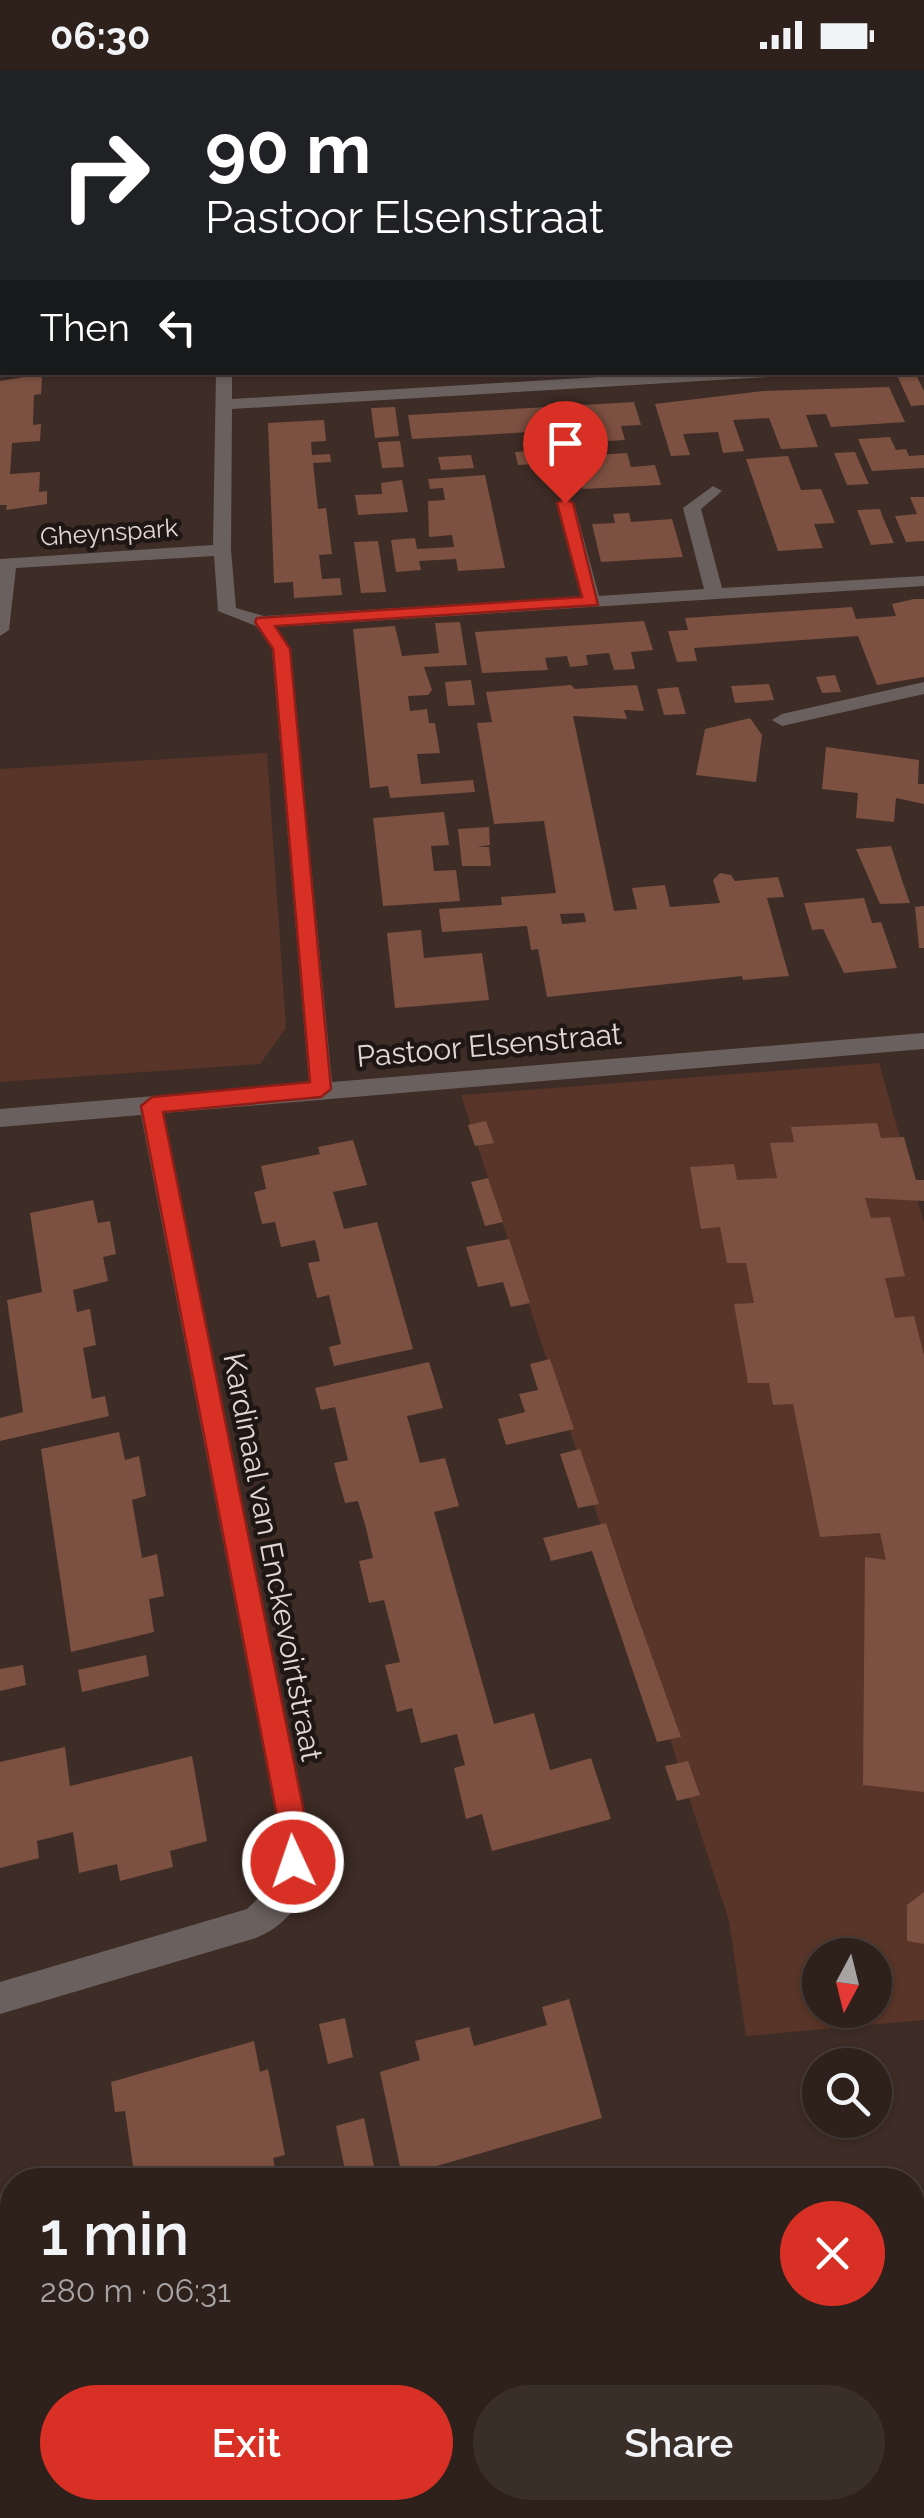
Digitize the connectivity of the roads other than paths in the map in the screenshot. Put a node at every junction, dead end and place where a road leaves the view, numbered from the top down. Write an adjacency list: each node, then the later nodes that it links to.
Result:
1 (224, 375): 6 (street)
2 (440, 375): 5 (street)
3 (673, 375): 4 (street)
4 (608, 377): 5 (street)
5 (444, 392): 6 (street)
6 (221, 405): 9 (street)
7 (713, 490): 12 (street)
8 (565, 503): 13 (street)
9 (222, 550): 10 (street, Gheynspark); 14 (street)
10 (3, 564): 15 (street)
11 (924, 580): 12 (street)
12 (714, 594): 13 (street)
13 (592, 602): 14 (street)
14 (263, 622): 19 (street)
15 (0, 630)
16 (924, 688): 17 (street)
17 (782, 720)
18 (924, 1040): 19 (street, Pastoor Elsenstraat)
19 (321, 1089): 20 (street, Pastoor Elsenstraat)
20 (152, 1106): 21 (street, Pastoor Elsenstraat); 22 (street, Kardinaal van Enckevoirtstraat)
21 (0, 1118)
22 (0, 1998)

